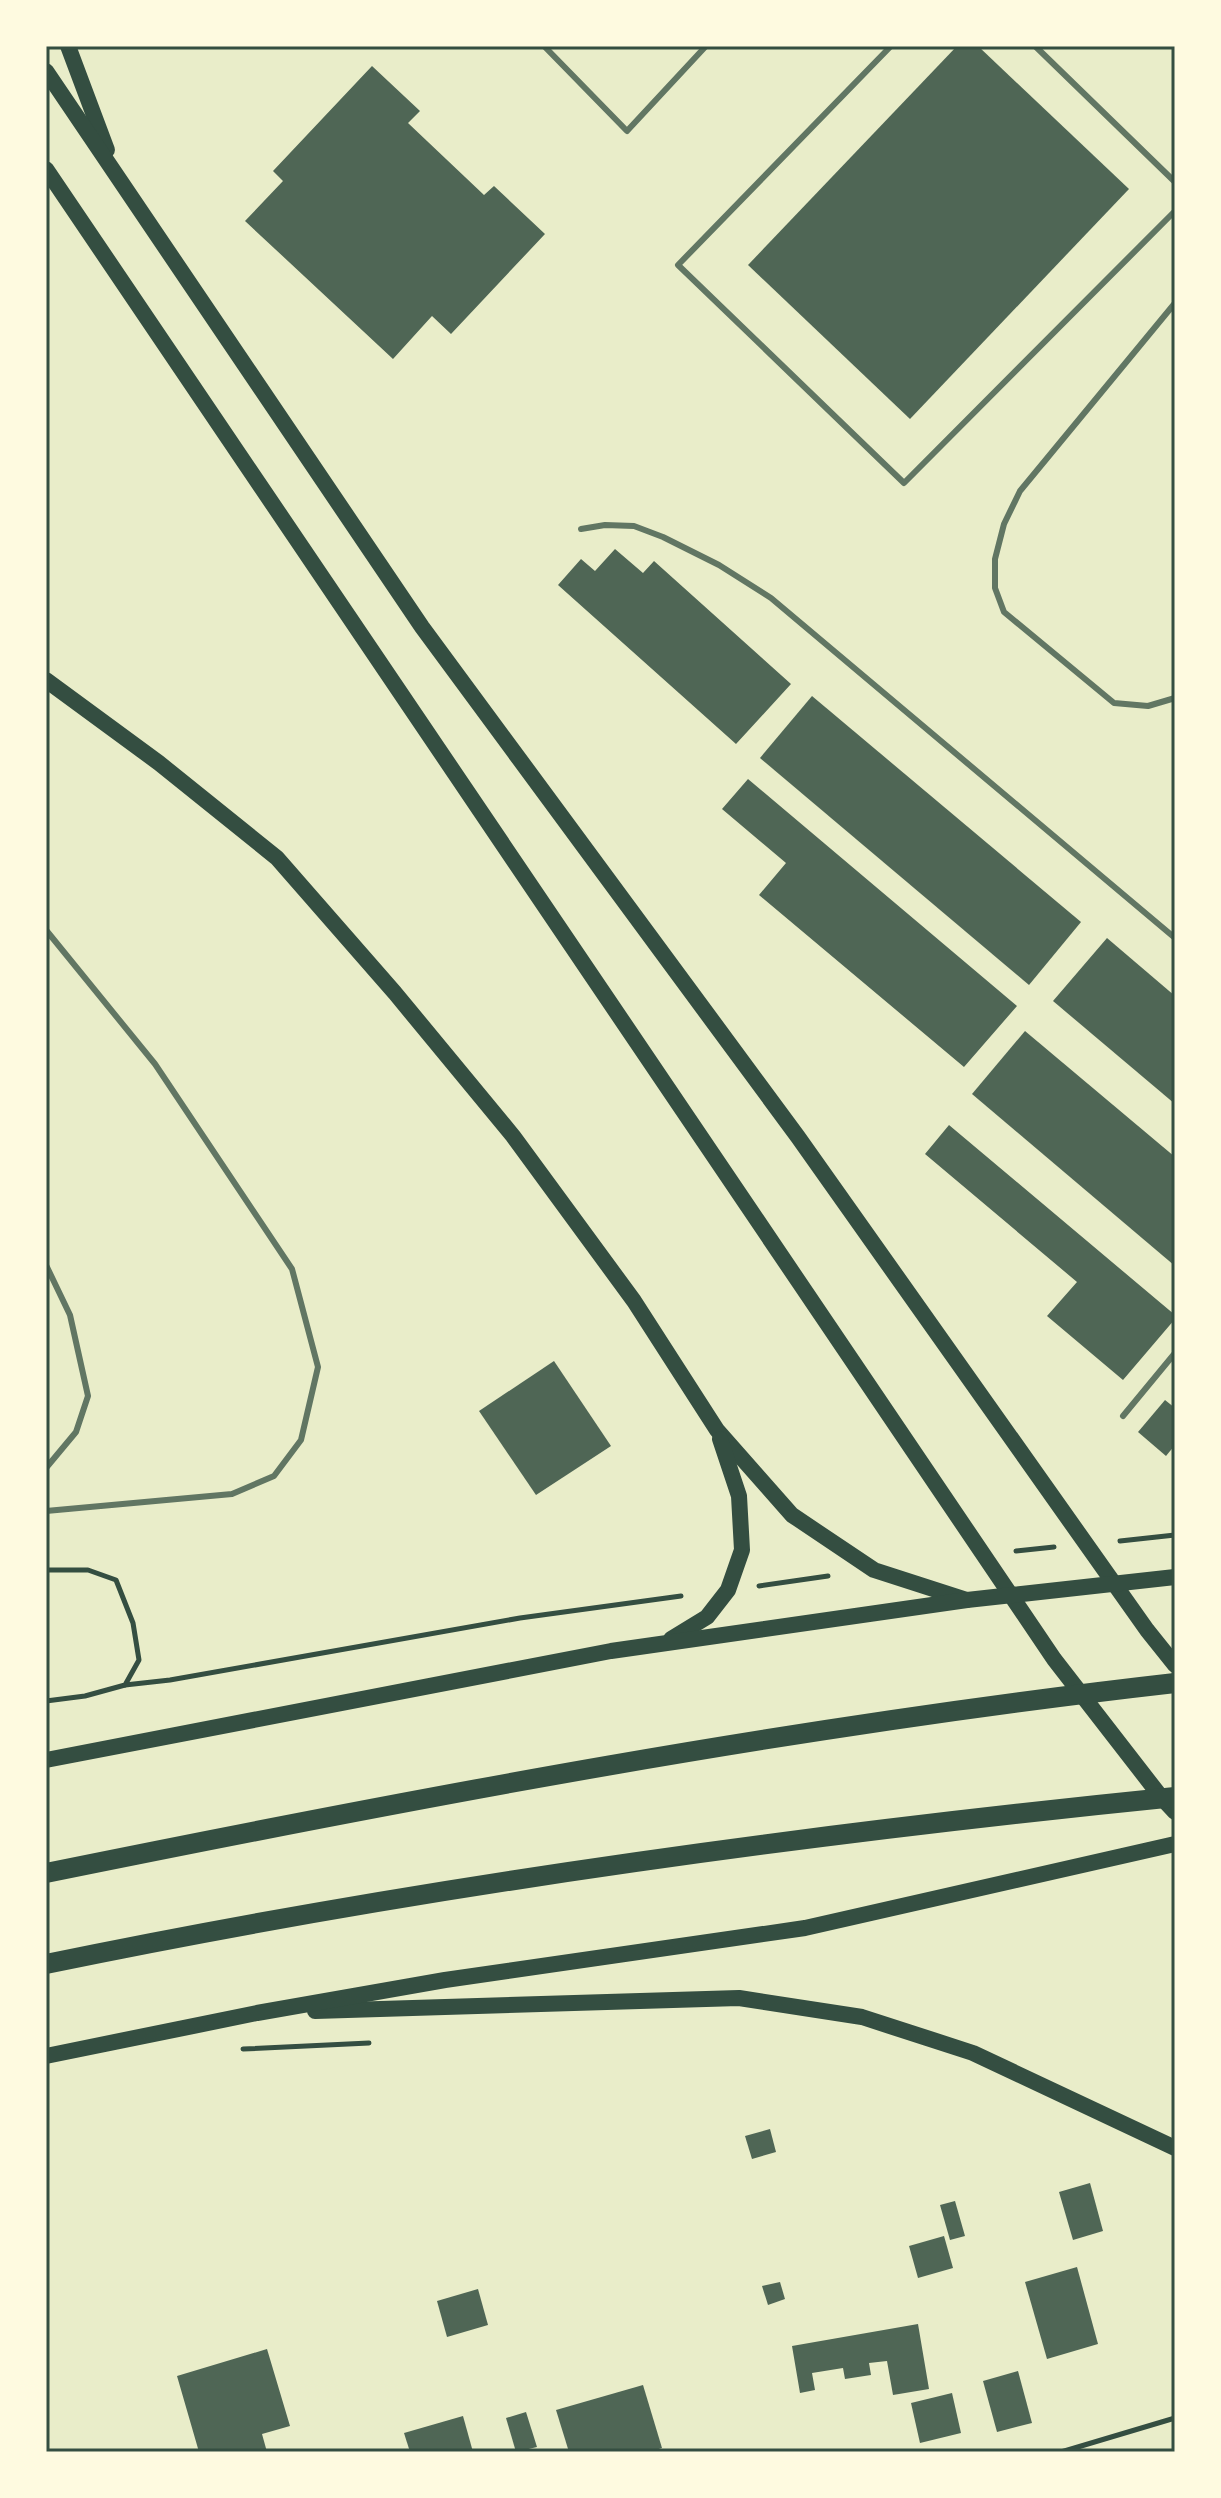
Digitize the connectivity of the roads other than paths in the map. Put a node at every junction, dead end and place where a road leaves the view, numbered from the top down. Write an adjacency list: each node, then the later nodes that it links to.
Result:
1 (68, 46): 8 (main road)
2 (544, 46): 3 (lane)
3 (706, 46)
4 (891, 46): 10 (lane)
5 (1035, 46): 9 (lane)
6 (46, 71): 8 (main road)
7 (46, 169): 30 (main road)
8 (116, 174): 26 (main road)
9 (1175, 182)
10 (1175, 211)
11 (1175, 303): 14 (lane)
12 (581, 529): 16 (lane)
13 (46, 680): 20 (main road)
14 (1175, 698)
15 (46, 930): 22 (lane)
16 (1175, 938)
17 (46, 1265): 21 (lane)
18 (1175, 1353): 19 (lane)
19 (1123, 1416)
20 (717, 1430): 24 (main road); 25 (main road)
21 (46, 1468)
22 (46, 1511)
23 (1175, 1577): 24 (main road)
24 (967, 1600): 25 (main road)
25 (663, 1644): 28 (main road)
26 (1175, 1665)
27 (1175, 1683): 32 (main road)
28 (46, 1760)
29 (1175, 1797): 33 (main road)
30 (1175, 1812)
31 (1175, 1844): 34 (main road)
32 (46, 1873)
33 (46, 1964)
34 (257, 2013): 35 (main road); 36 (main road)
35 (46, 2056)
36 (1175, 2148)

